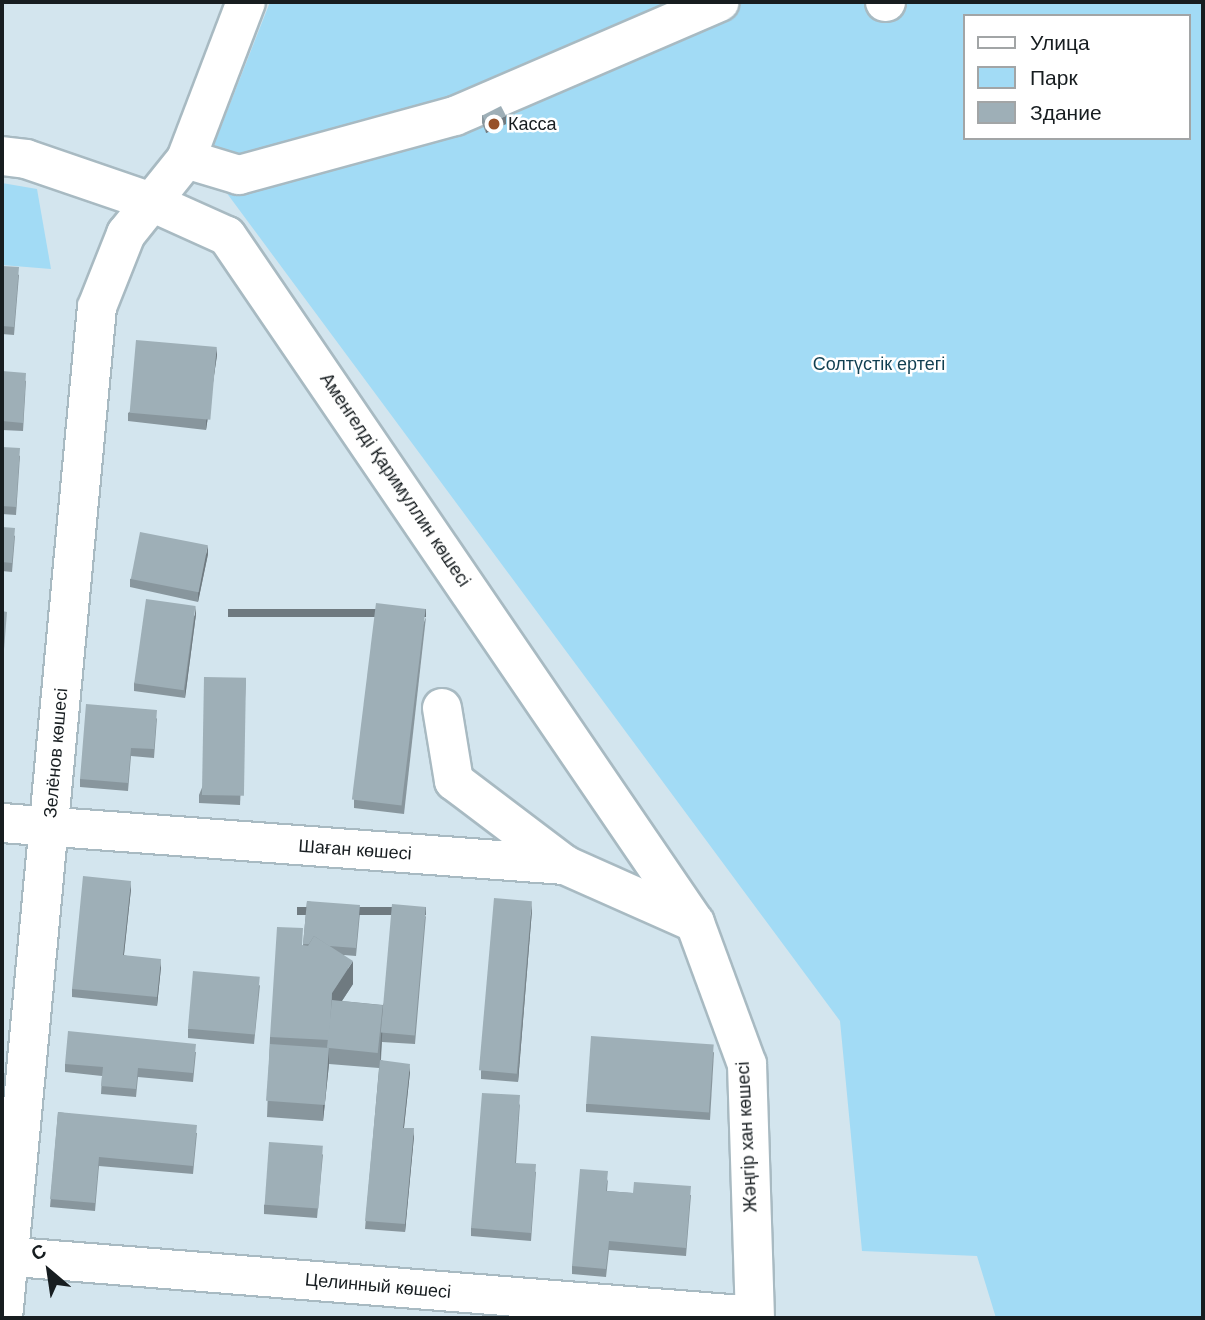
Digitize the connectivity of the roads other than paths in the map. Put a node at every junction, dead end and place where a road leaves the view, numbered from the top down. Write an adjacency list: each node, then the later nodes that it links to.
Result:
1 (246, 2): 4 (street)
2 (720, 2): 4 (street)
3 (2, 156): 5 (street, Аменгелді Қаримуллин көшесі)
4 (186, 159): 5 (street, Зелёнов көшесі)
5 (149, 201): 8 (street, Зелёнов көшесі); 10 (street, Аменгелді Қаримуллин көшесі)
6 (442, 708): 9 (street)
7 (2, 823): 8 (street, Шаған көшесі)
8 (49, 828): 9 (street, Шаған көшесі); 11 (street, Зелёнов көшесі)
9 (565, 865): 10 (street, Шаған көшесі)
10 (695, 923): 12 (street, Жәңгір хан көшесі)
11 (5, 1256): 12 (street, Целинный көшесі); 13 (street, Зелёнов көшесі)
12 (754, 1317)
13 (3, 1318)

